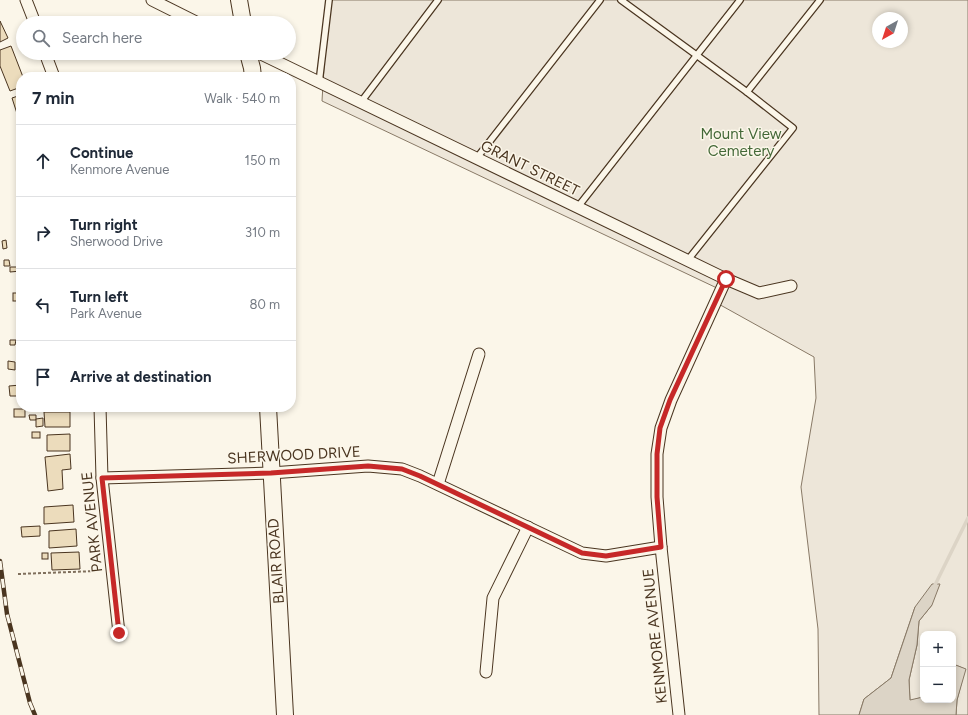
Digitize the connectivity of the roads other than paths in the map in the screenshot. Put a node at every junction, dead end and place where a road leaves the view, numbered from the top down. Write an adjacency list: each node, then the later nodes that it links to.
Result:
1 (26, 0): 10 (street)
2 (152, 0): 11 (street)
3 (239, 0): 12 (street)
4 (329, 0): 19 (lane)
5 (438, 0): 21 (lane)
6 (600, 0): 22 (lane)
7 (621, 0): 13 (lane)
8 (740, 0): 13 (lane)
9 (820, 0): 20 (lane)
10 (32, 16)
11 (184, 16)
12 (242, 16)
13 (697, 56): 20 (lane); 23 (lane)
14 (48, 60): 17 (street)
15 (250, 60): 18 (street)
16 (273, 60): 19 (street, GRANT STREET)
17 (52, 72)
18 (252, 72)
19 (319, 83): 21 (street, GRANT STREET)
20 (748, 92): 24 (lane)
21 (361, 102): 22 (street, GRANT STREET)
22 (476, 159): 23 (street, GRANT STREET)
23 (577, 208): 24 (street, GRANT STREET)
24 (687, 262): 25 (street, GRANT STREET)
25 (726, 279): 26 (street, GRANT STREET); 34 (street, KENMORE AVENUE)
26 (791, 286)
27 (479, 354): 32 (street)
28 (100, 412): 31 (street, PARK AVENUE)
29 (268, 412): 30 (street, BLAIR ROAD)
30 (271, 473): 31 (street, SHERWOOD DRIVE); 32 (street, SHERWOOD DRIVE); 37 (street, BLAIR ROAD)
31 (102, 478): 35 (street, PARK AVENUE)
32 (438, 484): 33 (street, SHERWOOD DRIVE)
33 (528, 527): 34 (street, SHERWOOD DRIVE); 36 (street)
34 (661, 547): 38 (street, KENMORE AVENUE)
35 (119, 633)
36 (486, 672)
37 (286, 715)
38 (678, 715)

